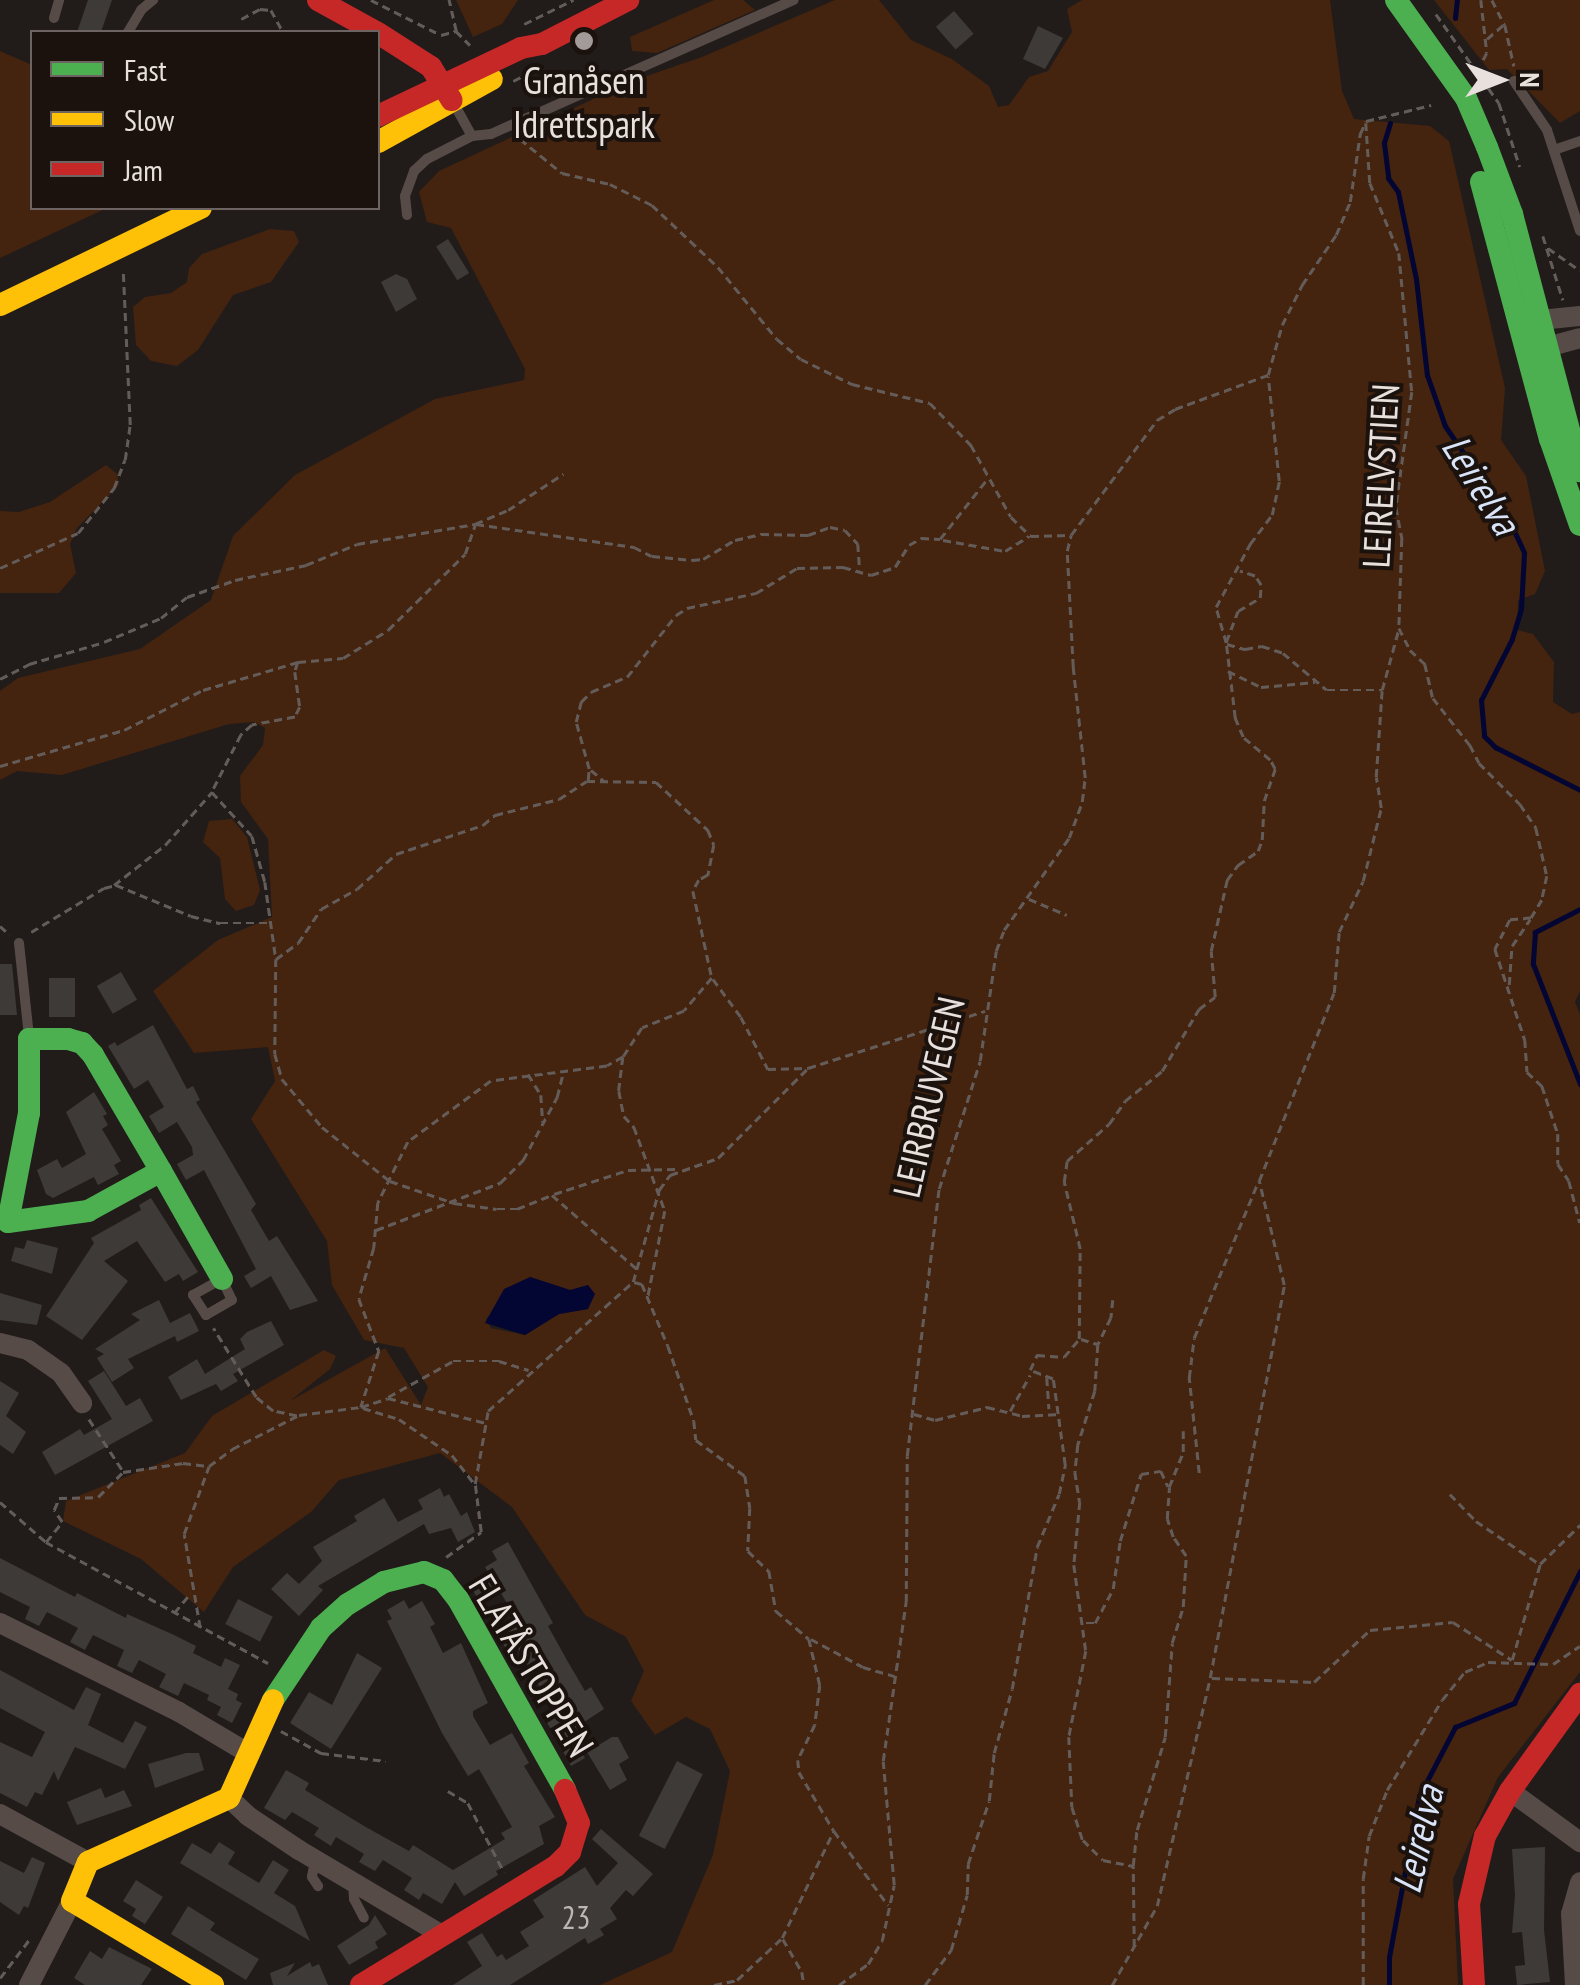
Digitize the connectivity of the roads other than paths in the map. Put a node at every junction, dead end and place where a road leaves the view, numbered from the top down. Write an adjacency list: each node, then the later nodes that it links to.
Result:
1 (59, 0): 7 (lane)
2 (153, 0): 8 (lane)
3 (318, 0): 9 (street)
4 (628, 0): 13 (street)
5 (794, 0): 15 (lane)
6 (1396, 0): 11 (street)
7 (54, 18)
8 (129, 30)
9 (372, 30)
10 (380, 35): 13 (street)
11 (1441, 68): 24 (street); 25 (street)
12 (1514, 81): 18 (lane)
13 (448, 92): 14 (street); 15 (lane); 16 (street)
14 (380, 115)
15 (472, 136): 20 (lane)
16 (380, 141)
17 (1580, 141): 18 (lane)
18 (1554, 150): 21 (lane)
19 (197, 210): 22 (street)
20 (407, 214)
21 (1580, 232)
22 (0, 305)
23 (1580, 316): 24 (street)
24 (1540, 320): 25 (street); 27 (street)
25 (1524, 338): 27 (street); 29 (street)
26 (1580, 338): 27 (street)
27 (1547, 347): 28 (street)
28 (1580, 471)
29 (1580, 525)
30 (19, 943): 31 (lane)
31 (29, 1040): 32 (street); 33 (street)
32 (161, 1171): 33 (street); 34 (street)
33 (4, 1222)
34 (222, 1279): 34 (lane)
35 (0, 1343): 36 (street)
36 (82, 1404)
37 (0, 1623): 39 (street)
38 (1580, 1694): 40 (street)
39 (246, 1752): 41 (street, FLATÅSTOPPEN); 51 (street, FLATÅSTOPPEN)
40 (1510, 1791): 43 (street); 55 (street)
41 (229, 1798): 44 (street); 45 (street)
42 (0, 1814): 45 (street)
43 (1580, 1842)
44 (316, 1860): 47 (street); 48 (lane)
45 (88, 1862): 49 (street)
46 (1580, 1882): 56 (street)
47 (353, 1883): 50 (lane); 51 (street)
48 (318, 1886)
49 (72, 1901): 52 (street); 53 (street)
50 (364, 1918)
51 (442, 1935): 54 (street, FLATÅSTOPPEN)
52 (29, 1985)
53 (213, 1985)
54 (362, 1985)
55 (1474, 1985)
56 (1575, 1985)

